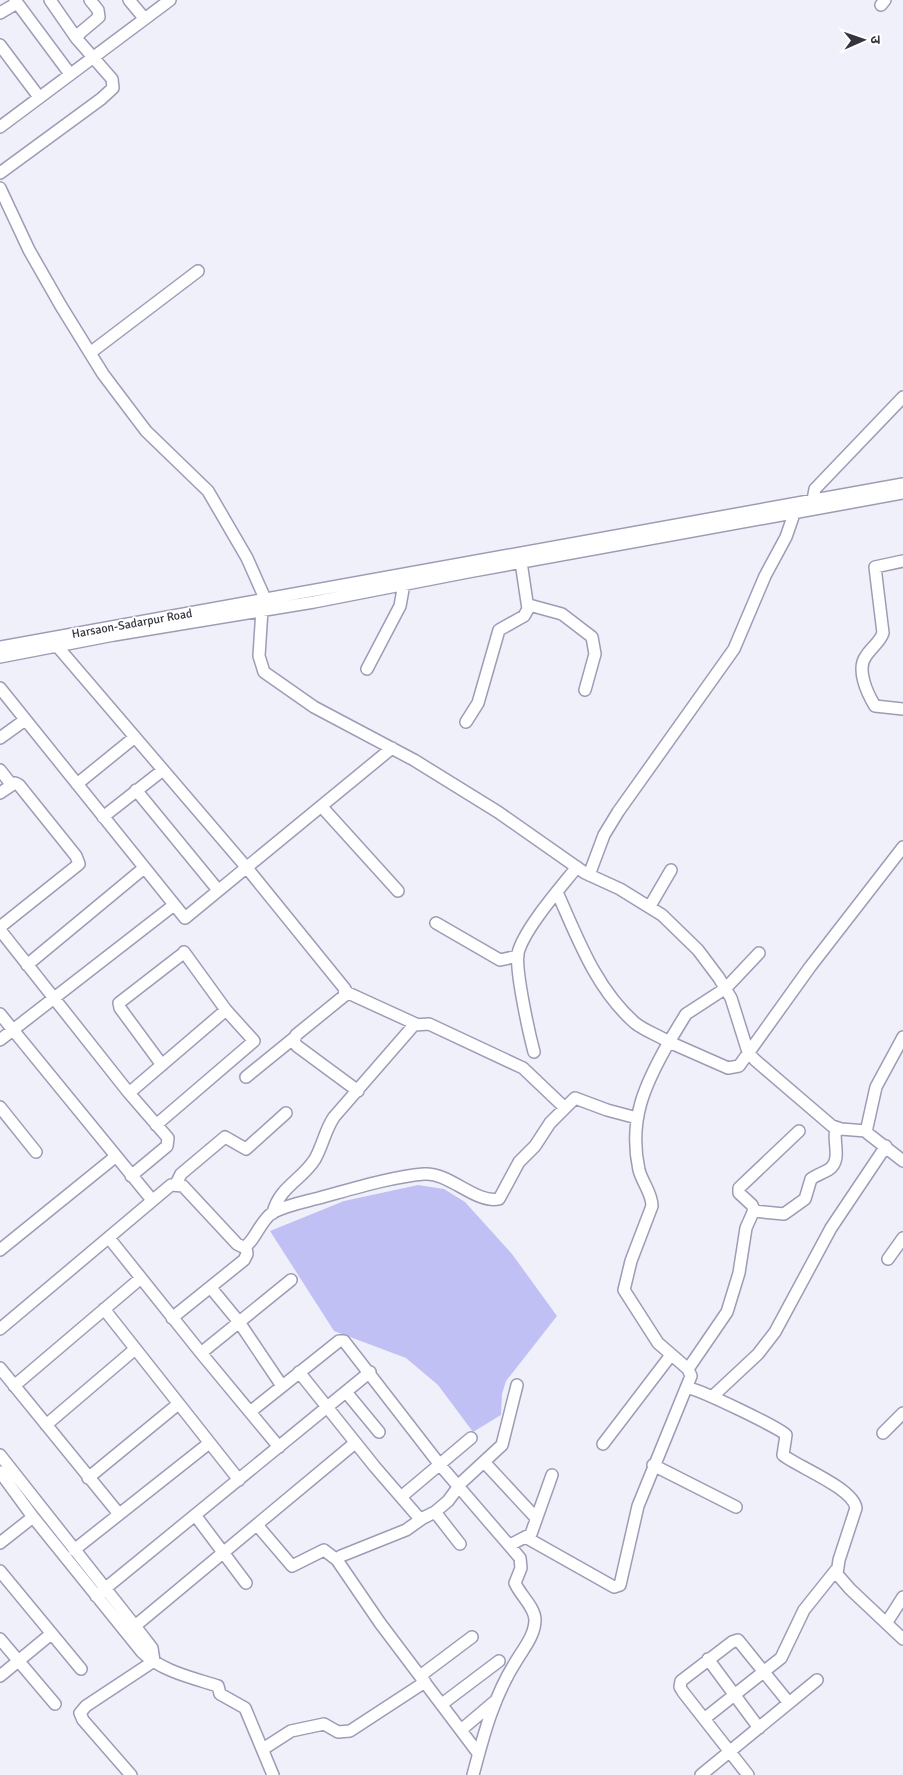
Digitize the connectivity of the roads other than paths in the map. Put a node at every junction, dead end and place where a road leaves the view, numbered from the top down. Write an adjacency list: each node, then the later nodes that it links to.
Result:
1 (50, 0): 8 (street)
2 (90, 0): 8 (street)
3 (129, 0): 7 (street)
4 (16, 1): 6 (street); 11 (street)
5 (166, 1): 7 (street)
6 (0, 14)
7 (144, 18): 10 (street)
8 (78, 39): 10 (street)
9 (0, 45): 12 (street)
10 (93, 57): 11 (street); 14 (street)
11 (70, 74): 12 (street)
12 (39, 97): 13 (street)
13 (0, 127)
14 (0, 173)
15 (0, 188): 17 (street)
16 (198, 271): 17 (street)
17 (90, 353): 28 (street)
18 (903, 397): 21 (street)
19 (903, 484): 21 (street)
20 (903, 493): 21 (street)
21 (816, 503): 22 (street); 28 (street)
22 (794, 514): 24 (street); 55 (street)
23 (903, 561): 36 (street)
24 (522, 562): 25 (street); 26 (street)
25 (404, 584): 28 (street); 33 (street)
26 (527, 592): 27 (street); 29 (street)
27 (529, 604): 29 (street); 35 (street)
28 (263, 606): 30 (street, Harsaon-Sadarpur Road); 31 (street, Harsaon-Sadarpur Road); 41 (street)
29 (507, 625): 38 (street)
30 (57, 646): 32 (street, Harsaon-Sadarpur Road); 39 (street)
31 (0, 647)
32 (0, 657)
33 (367, 669)
34 (0, 688): 37 (street)
35 (585, 690)
36 (903, 709)
37 (25, 720): 40 (street); 45 (street)
38 (466, 722)
39 (136, 737): 43 (street); 45 (street)
40 (0, 738)
41 (392, 748): 48 (street); 51 (street)
42 (0, 770): 44 (street)
43 (163, 770): 46 (street); 53 (street)
44 (11, 784): 47 (street); 62 (street)
45 (77, 784): 49 (street)
46 (136, 790): 49 (street); 56 (street)
47 (0, 793)
48 (322, 807): 53 (street); 57 (street)
49 (103, 817): 52 (street)
50 (903, 847): 78 (street)
51 (577, 867): 55 (street); 58 (street)
52 (144, 868): 59 (street); 65 (street)
53 (246, 868): 56 (street); 67 (street)
54 (671, 870): 60 (street)
55 (589, 874): 60 (street)
56 (218, 890): 59 (street)
57 (398, 891)
58 (557, 892): 64 (street); 76 (street)
59 (174, 905): 68 (street)
60 (650, 906): 66 (street)
61 (436, 923): 64 (street)
62 (0, 929): 65 (street)
63 (759, 953): 66 (street)
64 (518, 956): 77 (street)
65 (27, 965): 68 (street)
66 (726, 988): 76 (street); 78 (street)
67 (346, 992): 71 (street); 73 (street)
68 (54, 998): 72 (street); 82 (street)
69 (226, 1010): 79 (street); 79 (street); 87 (street)
70 (0, 1014): 72 (street)
71 (416, 1024): 81 (street); 84 (street)
72 (13, 1030): 75 (street); 93 (street)
73 (294, 1038): 80 (street); 81 (street)
74 (903, 1038): 90 (street)
75 (0, 1040)
76 (668, 1042): 78 (street); 86 (street)
77 (534, 1052)
78 (748, 1052): 88 (street)
79 (162, 1065): 82 (street)
80 (246, 1077)
81 (358, 1091): 99 (street)
82 (129, 1093): 87 (street)
83 (0, 1107): 92 (street)
84 (565, 1108): 86 (street); 99 (street)
85 (286, 1113): 96 (street)
86 (637, 1118): 114 (street)
87 (156, 1125): 95 (street)
88 (836, 1128): 90 (street); 98 (street)
89 (799, 1131): 98 (street)
90 (866, 1131): 91 (street)
91 (886, 1146): 94 (street); 124 (street)
92 (36, 1152)
93 (115, 1157): 95 (street); 103 (street)
94 (903, 1161)
95 (131, 1176): 97 (street)
96 (176, 1184): 97 (street); 102 (street)
97 (152, 1200): 100 (street)
98 (753, 1211): 116 (street)
99 (273, 1213): 102 (street)
100 (109, 1238): 105 (street); 111 (street)
101 (903, 1238): 104 (street)
102 (246, 1247): 107 (street)
103 (0, 1250)
104 (888, 1259)
105 (141, 1278): 108 (street); 109 (street)
106 (291, 1280): 110 (street)
107 (211, 1288): 109 (street); 110 (street)
108 (104, 1310): 112 (street); 120 (street)
109 (172, 1318): 113 (street)
110 (239, 1322): 113 (street); 121 (street)
111 (0, 1329)
112 (134, 1350): 125 (street); 129 (street)
113 (200, 1354): 127 (street)
114 (670, 1355): 116 (street); 135 (street)
115 (0, 1368): 120 (street)
116 (688, 1369): 122 (street)
117 (299, 1372): 118 (street); 121 (street); 126 (street)
118 (370, 1372): 123 (street); 139 (street)
119 (517, 1385): 137 (street)
120 (14, 1386): 129 (street)
121 (282, 1386): 127 (street)
122 (688, 1388): 124 (street); 140 (street)
123 (346, 1392): 126 (street); 130 (street)
124 (713, 1396): 161 (street)
125 (177, 1405): 134 (street); 142 (street)
126 (326, 1407): 133 (street); 136 (street)
127 (250, 1412): 136 (street)
128 (903, 1413): 131 (street)
129 (46, 1425): 142 (street)
130 (379, 1432)
131 (882, 1433)
132 (471, 1438): 139 (street)
133 (355, 1443): 145 (street); 153 (street)
134 (208, 1444): 143 (street); 148 (street)
135 (603, 1444)
136 (279, 1447): 143 (street)
137 (485, 1463): 144 (street); 151 (street)
138 (1, 1464): 150 (street); 158 (street)
139 (440, 1465): 144 (street); 145 (street)
140 (653, 1465): 146 (street); 154 (street)
141 (552, 1475): 151 (street)
142 (88, 1478): 148 (street)
143 (239, 1480): 149 (street)
144 (458, 1486): 147 (street); 157 (street)
145 (401, 1497): 152 (street)
146 (736, 1506)
147 (435, 1512): 152 (street); 156 (street)
148 (119, 1514): 158 (street)
149 (195, 1515): 159 (street); 164 (street)
150 (33, 1517): 155 (street); 164 (street)
151 (536, 1518): 154 (street)
152 (420, 1519): 160 (street)
153 (257, 1525): 159 (street); 160 (street)
154 (527, 1538): 157 (street)
155 (0, 1543)
156 (460, 1544)
157 (510, 1545): 182 (street)
158 (74, 1550): 164 (street)
159 (223, 1551): 163 (street); 167 (street)
160 (337, 1560): 179 (street)
161 (836, 1570): 166 (street); 177 (street)
162 (0, 1571): 168 (street)
163 (246, 1583)
164 (101, 1592): 167 (street); 174 (street)
165 (903, 1597): 166 (street)
166 (887, 1622): 171 (street)
167 (135, 1626): 174 (street)
168 (51, 1634): 173 (street); 176 (street)
169 (472, 1637): 179 (street)
170 (0, 1639): 173 (street)
171 (903, 1639)
172 (708, 1659): 177 (street); 181 (street); 186 (street)
173 (18, 1661): 178 (street); 184 (street)
174 (154, 1661): 189 (street); 192 (street)
175 (500, 1661): 185 (street)
176 (81, 1669)
177 (764, 1672): 181 (street); 183 (street)
178 (0, 1676)
179 (422, 1679): 185 (street); 189 (street)
180 (817, 1680): 183 (street)
181 (734, 1695): 186 (street); 187 (street)
182 (494, 1702): 188 (street); 190 (street)
183 (789, 1703): 187 (street)
184 (55, 1704)
185 (442, 1704): 188 (street)
186 (704, 1719): 191 (street)
187 (759, 1728): 191 (street)
188 (461, 1730): 190 (street)
189 (263, 1749): 193 (street)
190 (478, 1753): 194 (street)
191 (730, 1753): 195 (street); 196 (street)
192 (131, 1775)
193 (273, 1775)
194 (473, 1775)
195 (701, 1775)
196 (748, 1775)

